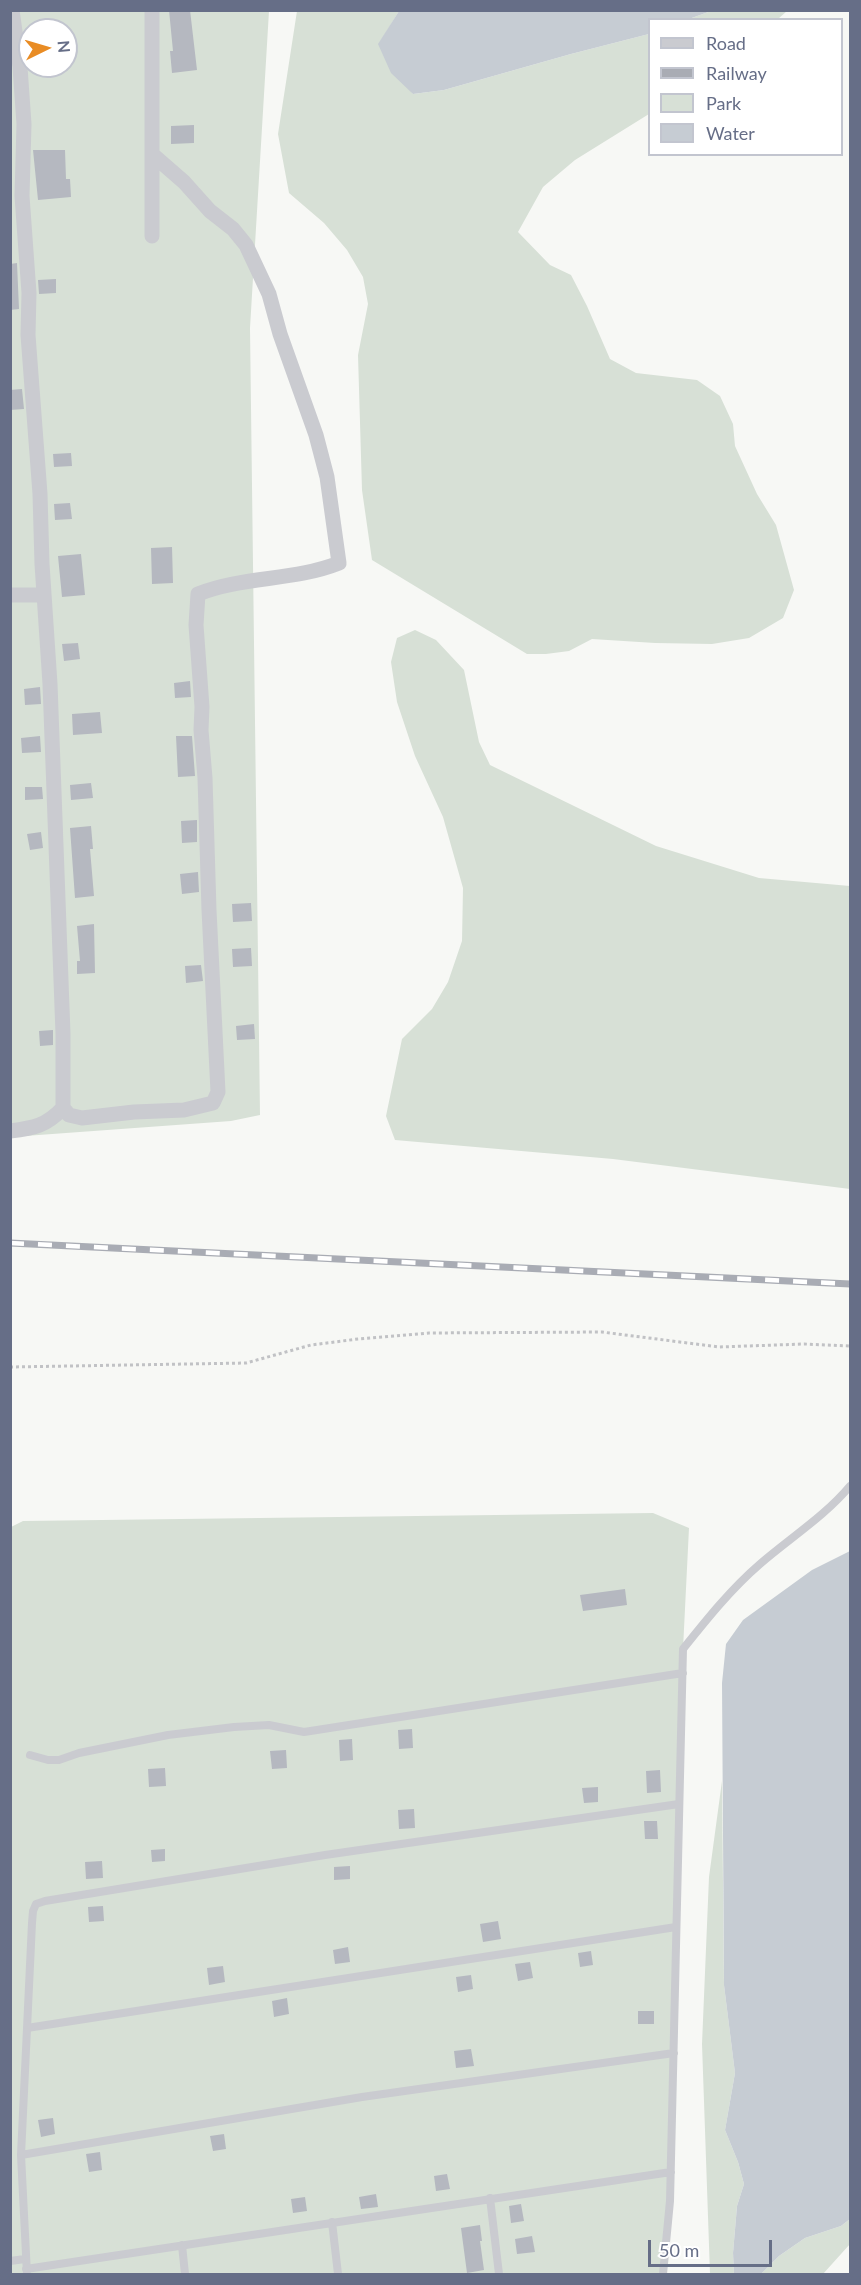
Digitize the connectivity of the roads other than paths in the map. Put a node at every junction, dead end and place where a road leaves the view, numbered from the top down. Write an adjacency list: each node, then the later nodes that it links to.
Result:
1 (12, 10): 6 (street)
2 (152, 10): 3 (street)
3 (153, 155): 4 (street); 7 (street)
4 (152, 236)
5 (10, 595): 6 (street)
6 (43, 595): 7 (street)
7 (63, 1108): 8 (street)
8 (10, 1131)
9 (850, 1486): 10 (lane)
10 (682, 1673): 11 (lane); 12 (lane)
11 (30, 1755)
12 (679, 1804): 13 (lane); 14 (lane)
13 (676, 1927): 14 (lane); 15 (lane)
14 (27, 2028): 16 (lane)
15 (674, 2053): 16 (lane); 17 (lane)
16 (21, 2155): 21 (lane)
17 (671, 2172): 18 (lane); 27 (lane)
18 (490, 2198): 19 (lane); 26 (lane)
19 (332, 2222): 20 (lane); 25 (lane)
20 (182, 2244): 23 (lane); 24 (lane)
21 (25, 2259): 22 (lane); 23 (lane)
22 (10, 2261)
23 (27, 2272)
24 (185, 2274)
25 (338, 2274)
26 (499, 2274)
27 (663, 2274)

